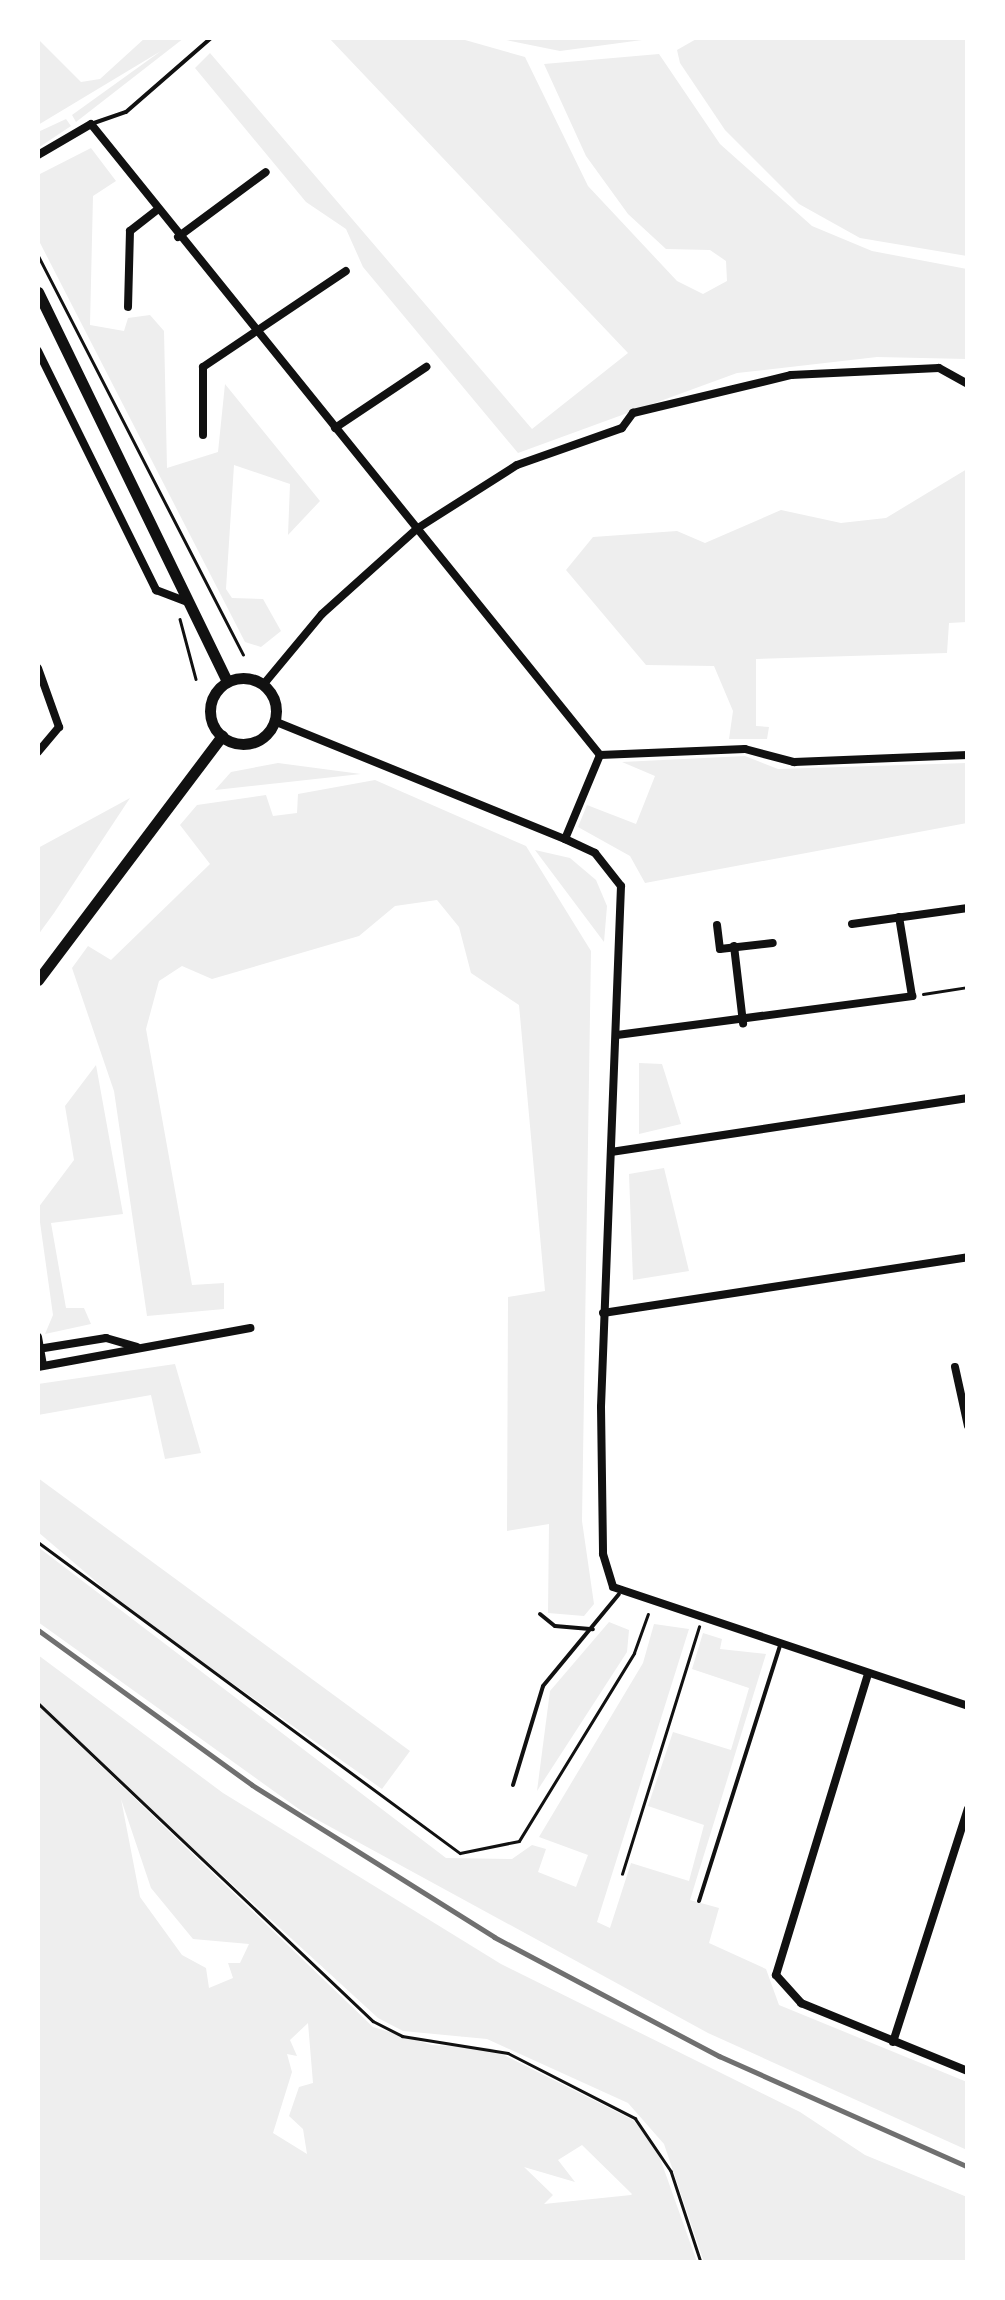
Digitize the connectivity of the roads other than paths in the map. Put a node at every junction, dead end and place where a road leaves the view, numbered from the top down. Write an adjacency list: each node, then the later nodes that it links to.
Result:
1 (211, 38): 2 (lane)
2 (91, 124): 3 (street); 5 (street)
3 (38, 155)
4 (266, 172): 6 (street)
5 (157, 210): 6 (street); 9 (street)
6 (178, 237): 10 (street)
7 (346, 271): 10 (street)
8 (38, 292): 17 (main road)
9 (128, 307)
10 (258, 333): 14 (street); 15 (street)
11 (38, 351): 17 (street)
12 (426, 367): 14 (street)
13 (968, 384): 16 (street)
14 (335, 428): 16 (street)
15 (203, 435)
16 (418, 528): 20 (street); 24 (street)
17 (190, 603): 19 (main road)
18 (38, 668): 23 (street)
19 (228, 682): 20 (main road); 22 (main road)
20 (263, 685): 21 (main road)
21 (274, 721): 22 (main road); 26 (street)
22 (222, 736): 33 (main road)
23 (38, 752)
24 (600, 755): 25 (street); 26 (street)
25 (968, 755)
26 (565, 839): 36 (street)
27 (968, 908): 28 (street)
28 (898, 918): 30 (street); 35 (street)
29 (717, 924): 32 (street)
30 (852, 924)
31 (773, 942): 32 (street)
32 (734, 946): 35 (street)
33 (42, 966): 34 (main road)
34 (38, 980)
35 (744, 1024): 36 (street)
36 (618, 1034): 38 (street)
37 (968, 1098): 38 (street)
38 (610, 1152): 40 (street)
39 (968, 1257): 40 (street)
40 (603, 1313): 48 (street)
41 (250, 1328): 43 (street)
42 (38, 1337): 44 (street)
43 (137, 1347): 44 (street); 45 (street)
44 (38, 1349): 45 (street)
45 (40, 1366)
46 (955, 1367): 47 (street)
47 (968, 1426)
48 (619, 1594): 50 (lane); 51 (street)
49 (540, 1614): 50 (lane)
50 (594, 1629): 54 (lane)
51 (780, 1645): 52 (street); 56 (lane)
52 (868, 1674): 53 (street); 57 (street)
53 (968, 1706)
54 (513, 1785)
55 (968, 1809): 57 (street)
56 (699, 1901)
57 (894, 2042): 58 (street)
58 (968, 2071)

